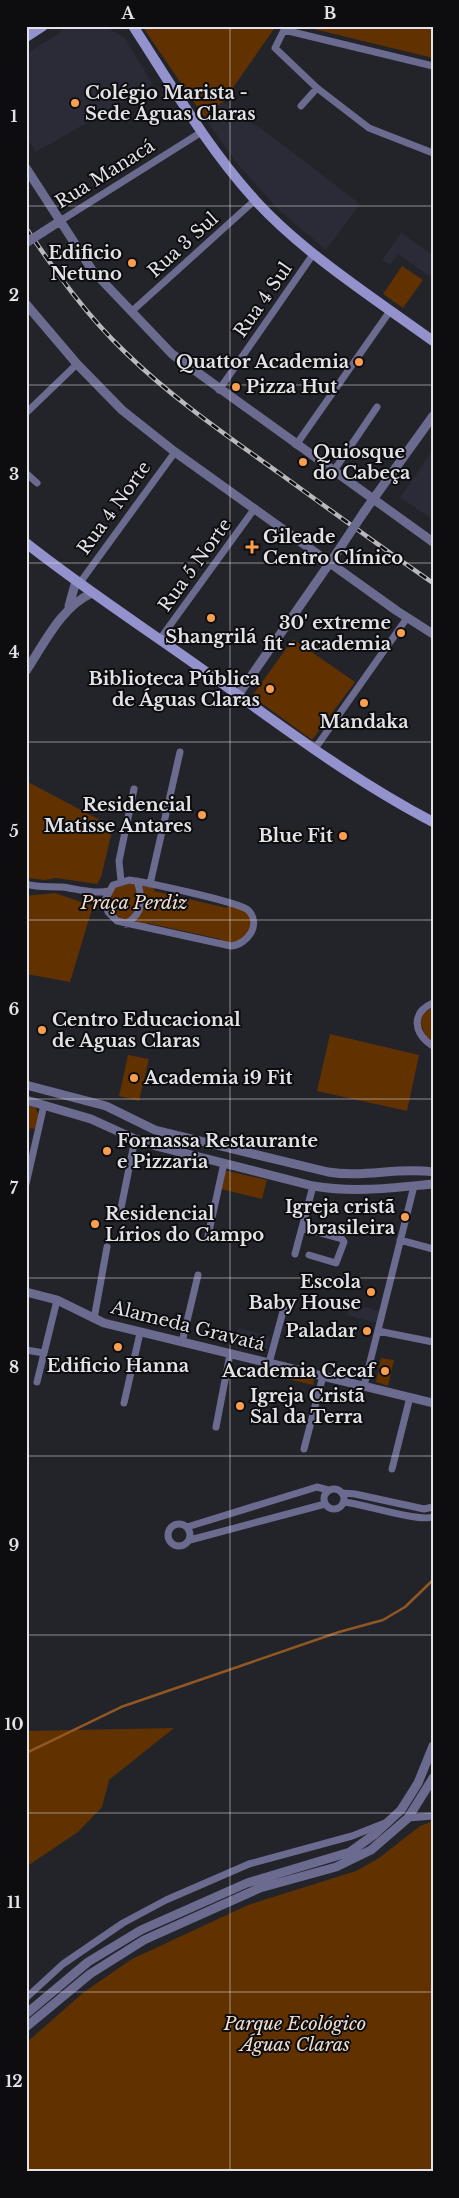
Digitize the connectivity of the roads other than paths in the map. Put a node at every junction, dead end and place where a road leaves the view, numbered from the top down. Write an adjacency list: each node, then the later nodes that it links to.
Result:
1 (43, 26): 3 (main road)
2 (133, 26): 7 (main road)
3 (26, 37)
4 (433, 66): 5 (street)
5 (317, 88): 6 (street); 8 (street)
6 (301, 106)
7 (200, 133): 10 (main road); 11 (street, Rua Manacá)
8 (433, 152)
9 (26, 168): 11 (street)
10 (255, 200): 13 (main road); 16 (street, Rua 3 Sul)
11 (60, 221): 12 (street, Rua Manacá, bridge); 16 (street)
12 (26, 243)
13 (314, 253): 15 (main road); 19 (street, Rua 4 Sul)
14 (26, 304): 18 (street)
15 (390, 311): 17 (main road); 23 (street)
16 (131, 312): 19 (street)
17 (433, 341)
18 (77, 364): 21 (street); 24 (street)
19 (219, 390): 23 (street)
20 (377, 407): 25 (street)
21 (26, 412)
22 (433, 416): 28 (street)
23 (296, 445): 25 (street)
24 (175, 452): 29 (street); 33 (street, Rua 4 Norte)
25 (333, 472): 28 (street)
26 (26, 473): 27 (street)
27 (37, 483)
28 (372, 500): 30 (street); 32 (street, bridge)
29 (255, 508): 32 (street); 38 (street, Rua 5 Norte)
30 (433, 542)
31 (26, 543): 33 (main road)
32 (330, 563): 36 (street); 40 (street)
33 (77, 582): 34 (main road); 35 (street, Rua 4 Norte)
34 (92, 593): 35 (street, Rua 4 Norte); 38 (main road)
35 (68, 609): 39 (street, Rua 4 Norte)
36 (407, 618): 37 (street); 41 (street)
37 (433, 634)
38 (160, 639): 40 (main road)
39 (26, 671)
40 (238, 695): 41 (main road)
41 (314, 750): 44 (main road)
42 (180, 752): 48 (street)
43 (134, 789): 45 (street)
44 (433, 822)
45 (121, 881): 46 (street); 51 (street)
46 (137, 881): 48 (street); 54 (street)
47 (26, 884): 49 (street)
48 (150, 884): 54 (street)
49 (34, 887): 50 (street); 52 (street)
50 (26, 891)
51 (108, 891): 52 (street); 53 (street)
52 (95, 894): 53 (street)
53 (105, 900): 54 (street)
54 (126, 924)
55 (433, 1003): 56 (street)
56 (433, 1046)
57 (26, 1084): 61 (street)
58 (26, 1100): 59 (street)
59 (44, 1105): 60 (street); 65 (street)
60 (135, 1139): 62 (street); 69 (street)
61 (280, 1160): 63 (street); 64 (street)
62 (224, 1163): 64 (street); 71 (street)
63 (433, 1172)
64 (276, 1176): 67 (street)
65 (26, 1184)
66 (433, 1184): 68 (street)
67 (313, 1186): 68 (street); 70 (street)
68 (414, 1186): 72 (street)
69 (120, 1213)
70 (302, 1228): 75 (street); 76 (street)
71 (208, 1236)
72 (400, 1240): 74 (street); 82 (street)
73 (107, 1247): 81 (street)
74 (433, 1249)
75 (295, 1254)
76 (309, 1255)
77 (198, 1275): 84 (street)
78 (26, 1292): 79 (street, Alameda Gravatá)
79 (56, 1300): 81 (street, Alameda Gravatá); 87 (street)
80 (285, 1304): 89 (street)
81 (94, 1319): 83 (street, Alameda Gravatá)
82 (378, 1331): 85 (street); 92 (street)
83 (140, 1332): 84 (street, Alameda Gravatá); 94 (street)
84 (182, 1342): 88 (street, Alameda Gravatá)
85 (433, 1342)
86 (26, 1350): 87 (street)
87 (44, 1353): 91 (street)
88 (230, 1354): 89 (street, Alameda Gravatá); 96 (street)
89 (269, 1362): 90 (street, Alameda Gravatá)
90 (322, 1376): 92 (street, Alameda Gravatá); 97 (street)
91 (37, 1382)
92 (364, 1386): 93 (street, Alameda Gravatá)
93 (410, 1397): 95 (street, Alameda Gravatá); 98 (street)
94 (124, 1403)
95 (433, 1403)
96 (216, 1427)
97 (304, 1449)
98 (392, 1469)
99 (328, 1490): 100 (street); 102 (street); 105 (street)
100 (343, 1493): 101 (street); 103 (street)
101 (344, 1502): 102 (street); 104 (street)
102 (325, 1504): 106 (street)
103 (433, 1507)
104 (433, 1517)
105 (186, 1526): 106 (street); 106 (street)
106 (190, 1540)
107 (433, 1746): 111 (street)
108 (433, 1778): 110 (street)
109 (433, 1816): 110 (street)
110 (408, 1818): 114 (street)
111 (388, 1822): 112 (street); 113 (street)
112 (27, 1996)
113 (26, 2014)
114 (26, 2027)

